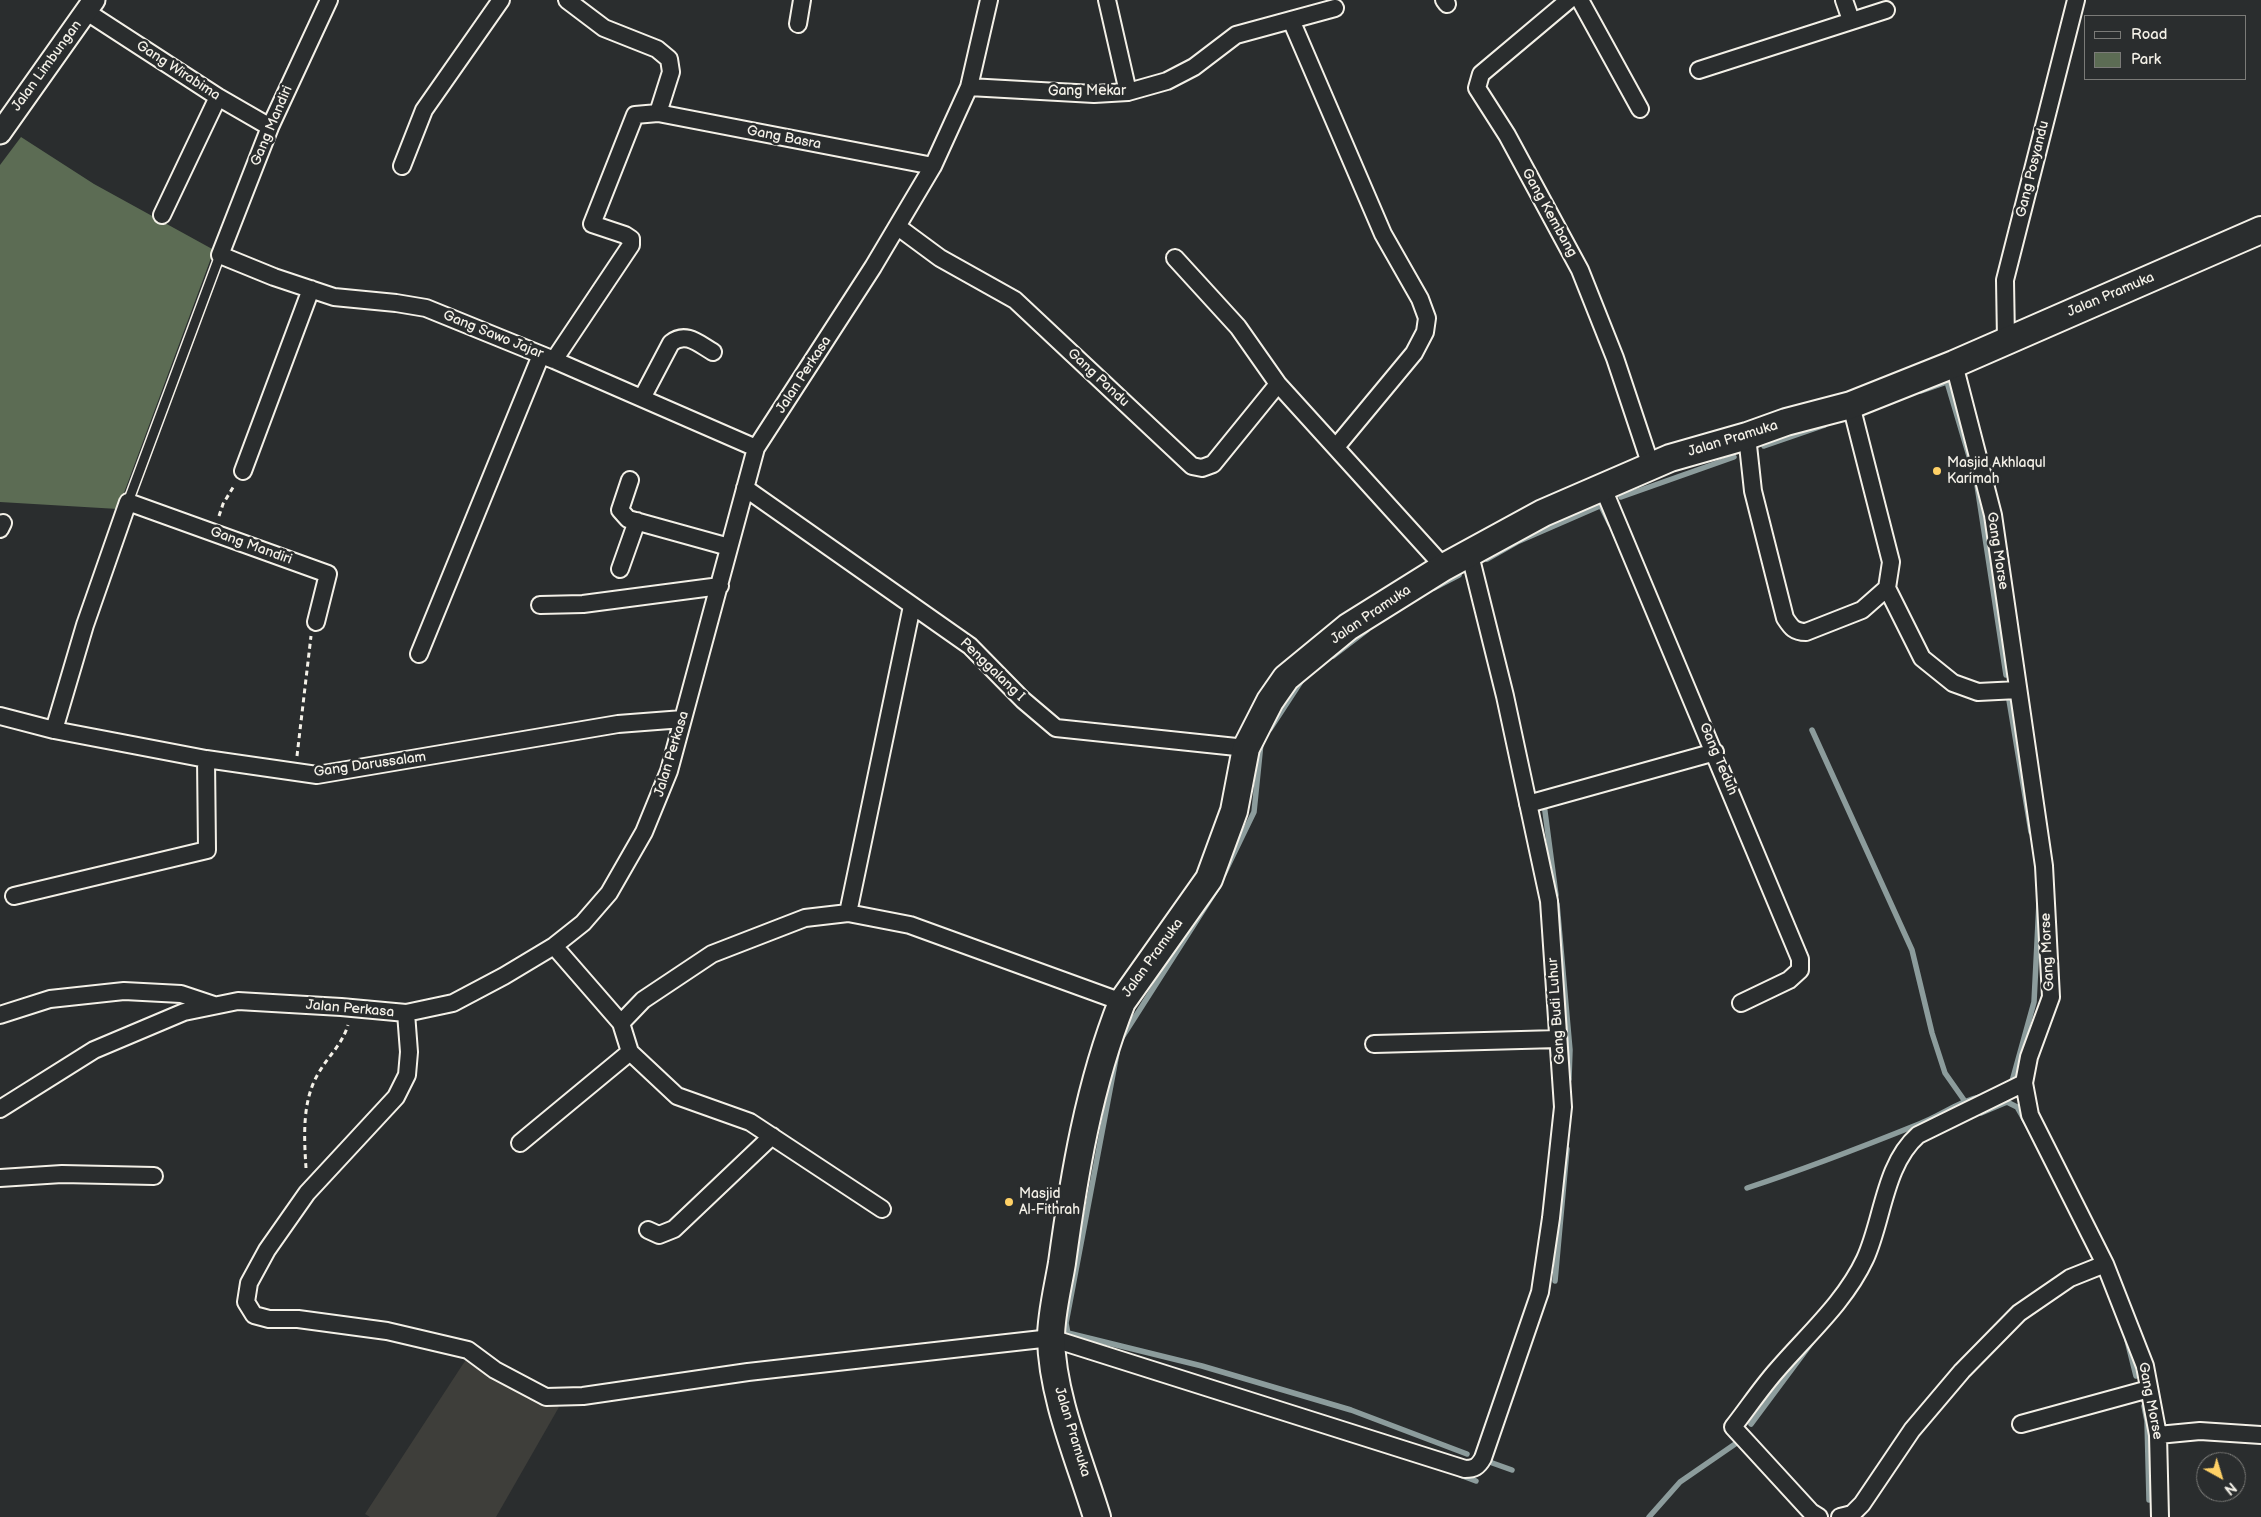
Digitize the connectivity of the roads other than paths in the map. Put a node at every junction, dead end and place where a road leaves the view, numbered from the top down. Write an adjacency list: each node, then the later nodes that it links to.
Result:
1 (329, 0): 23 (street, Gang Mandiri)
2 (501, 0): 25 (street)
3 (568, 0): 22 (street)
4 (802, 0): 16 (street)
5 (989, 0): 18 (street, Jalan Perkasa)
6 (1107, 0): 19 (street)
7 (1569, 0): 43 (street, Gang Kembang)
8 (1580, 0): 21 (street)
9 (1844, 0): 15 (street)
10 (2076, 0): 33 (street, Gang Posyandu)
11 (90, 6): 20 (street, Gang Wirabima); 24 (street, Jalan Limbungan)
12 (1335, 8): 14 (street, Gang Mekar)
13 (1886, 10): 15 (street)
14 (1291, 20): 19 (street, Gang Mekar); 41 (street)
15 (1851, 20): 17 (street)
16 (798, 24)
17 (1700, 70)
18 (969, 87): 19 (street, Gang Mekar); 26 (street, Jalan Perkasa)
19 (1128, 92)
20 (218, 97): 23 (street, Gang Wirabima); 27 (street)
21 (1640, 109)
22 (658, 113): 26 (street, Gang Basra); 35 (street, Gang Basra)
23 (270, 127): 30 (street, Gang Mandiri)
24 (0, 133)
25 (402, 166)
26 (933, 166): 28 (street, Jalan Perkasa)
27 (162, 215)
28 (898, 226): 37 (street, Gang Pandu); 42 (street, Jalan Perkasa)
29 (2261, 230): 33 (main road, Jalan Pramuka)
30 (220, 255): 32 (street, Gang Sawo Jajar); 48 (lane)
31 (1175, 258): 37 (street)
32 (311, 289): 35 (street, Gang Sawo Jajar); 44 (street)
33 (2006, 340): 36 (main road, Jalan Pramuka)
34 (713, 352): 38 (street)
35 (548, 358): 38 (street, Gang Sawo Jajar); 59 (street)
36 (1954, 364): 39 (main road, Jalan Pramuka); 60 (street, Gang Morse)
37 (1278, 384): 41 (street)
38 (642, 398): 42 (street, Gang Sawo Jajar)
39 (1851, 405): 40 (main road, Jalan Pramuka); 55 (street)
40 (1747, 436): 43 (main road, Jalan Pramuka); 55 (street)
41 (1336, 447): 52 (street)
42 (756, 448): 46 (street, Jalan Perkasa)
43 (1651, 466): 47 (main road, Jalan Pramuka)
44 (244, 471)
45 (630, 480): 49 (street)
46 (745, 488): 50 (street, Jalan Perkasa); 57 (street, Penggalang I)
47 (1603, 488): 51 (main road, Jalan Pramuka); 65 (street, Gang Teduh)
48 (128, 502): 58 (street, Gang Mandiri); 63 (street)
49 (637, 521): 50 (street); 53 (street)
50 (729, 547): 54 (street, Jalan Perkasa)
51 (1470, 555): 52 (main road, Jalan Pramuka); 67 (street, Gang Budi Luhur)
52 (1444, 567): 64 (main road, Jalan Pramuka)
53 (620, 569)
54 (720, 586): 56 (street); 62 (street, Jalan Perkasa)
55 (1887, 588): 60 (street)
56 (540, 605)
57 (912, 606): 64 (street, Penggalang I); 69 (street)
58 (316, 622)
59 (418, 654)
60 (2018, 690): 80 (street, Gang Morse)
61 (0, 716): 63 (street, Gang Darussalam)
62 (683, 719): 66 (street, Gang Darussalam); 70 (street, Jalan Perkasa)
63 (54, 730): 66 (street, Gang Darussalam)
64 (1246, 748): 71 (main road, Jalan Pramuka)
65 (1716, 752): 67 (street); 72 (street, Gang Teduh)
66 (206, 759): 68 (street)
67 (1528, 804): 77 (street, Gang Budi Luhur)
68 (14, 896)
69 (848, 913): 71 (street); 76 (street)
70 (554, 946): 74 (street, Jalan Perkasa); 76 (street)
71 (1122, 1002): 89 (main road, Jalan Pramuka)
72 (1741, 1003)
73 (217, 1006): 74 (street, Jalan Perkasa); 75 (street); 81 (street, Jalan Perkasa)
74 (406, 1013): 89 (street)
75 (0, 1015)
76 (621, 1023): 79 (street)
77 (1558, 1039): 78 (street); 89 (street, Gang Budi Luhur)
78 (1374, 1044)
79 (630, 1052): 82 (street); 83 (street)
80 (2024, 1083): 88 (street, Gang Morse); 96 (street)
81 (0, 1109)
82 (772, 1136): 86 (street); 87 (street)
83 (520, 1143)
84 (154, 1176): 85 (street)
85 (0, 1178)
86 (882, 1209)
87 (648, 1230)
88 (2105, 1264): 90 (street, Gang Morse); 97 (street)
89 (1051, 1338): 95 (main road, Jalan Pramuka)
90 (2150, 1389): 91 (street); 92 (street, Gang Morse)
91 (2021, 1424)
92 (2158, 1435): 93 (street); 94 (street, Gang Morse)
93 (2261, 1435)
94 (2156, 1516)
95 (1098, 1517)
96 (1819, 1517)
97 (1840, 1517)

